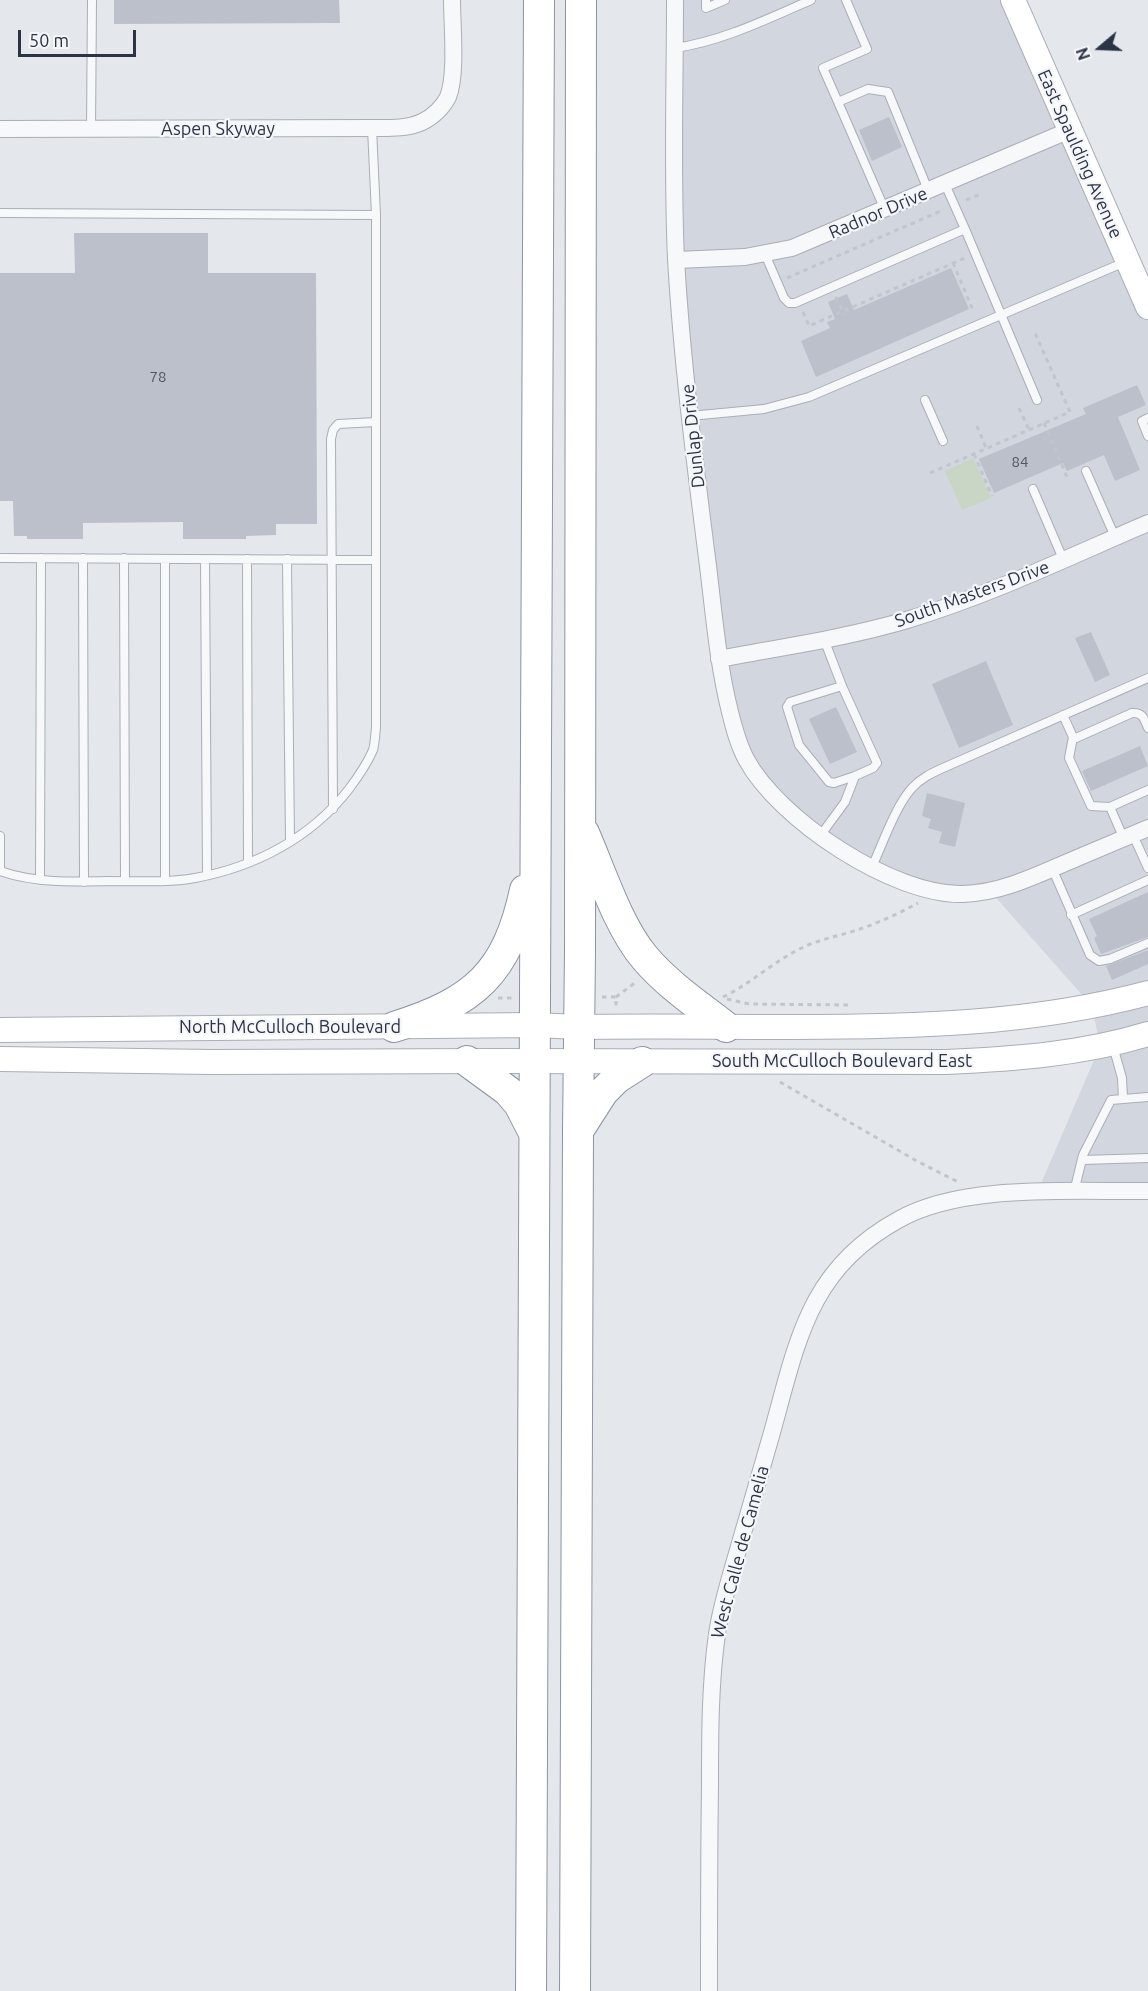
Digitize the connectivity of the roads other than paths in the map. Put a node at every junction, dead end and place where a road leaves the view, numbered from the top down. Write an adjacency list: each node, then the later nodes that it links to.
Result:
1 (92, 0): 15 (lane)
2 (452, 0): 13 (street, Aspen Skyway)
3 (539, 0): 66 (highway)
4 (581, 0): 61 (highway)
5 (675, 0): 11 (street, Dunlap Drive)
6 (706, 0): 7 (lane)
7 (725, 0)
8 (811, 0): 11 (lane)
9 (846, 0): 12 (lane)
10 (1013, 0): 16 (street, East Spaulding Avenue)
11 (675, 48): 24 (street, Dunlap Drive)
12 (838, 102): 18 (lane); 19 (lane)
13 (372, 128): 15 (street, Aspen Skyway); 21 (lane)
14 (0, 129): 15 (street, Aspen Skyway)
15 (91, 129)
16 (1070, 129): 17 (street, Radnor Drive); 25 (street, East Spaulding Avenue)
17 (945, 184): 18 (street, Radnor Drive); 22 (lane)
18 (928, 190): 19 (street, Radnor Drive)
19 (885, 210): 23 (street, Radnor Drive)
20 (0, 213): 21 (lane)
21 (376, 214): 32 (lane)
22 (965, 230): 23 (lane); 27 (lane)
23 (765, 254): 24 (street, Radnor Drive)
24 (676, 260): 30 (street, Dunlap Drive)
25 (1127, 261): 26 (street, East Spaulding Avenue); 27 (lane)
26 (1148, 307)
27 (1002, 315): 29 (lane); 30 (lane)
28 (925, 400): 34 (lane)
29 (1037, 400)
30 (690, 416): 51 (street, Dunlap Drive)
31 (1148, 418): 33 (lane)
32 (376, 422): 47 (lane); 48 (lane)
33 (1148, 436)
34 (943, 441)
35 (1086, 471): 38 (lane)
36 (1033, 489): 49 (lane)
37 (1148, 523): 38 (street, South Masters Drive)
38 (1114, 537): 49 (street, South Masters Drive)
39 (0, 558): 40 (lane)
40 (41, 558): 41 (lane); 73 (lane)
41 (83, 558): 42 (lane); 77 (lane)
42 (124, 558): 43 (lane); 76 (lane)
43 (165, 558): 44 (lane); 74 (lane)
44 (205, 559): 45 (lane); 72 (lane)
45 (247, 559): 46 (lane); 67 (lane)
46 (287, 559): 47 (lane); 65 (lane)
47 (330, 559): 48 (lane); 60 (lane)
48 (376, 560): 60 (lane)
49 (1063, 560): 50 (street, South Masters Drive)
50 (824, 639): 51 (street, South Masters Drive); 53 (lane)
51 (719, 659): 64 (street, Dunlap Drive)
52 (1148, 678): 54 (lane)
53 (842, 686): 57 (lane); 57 (lane)
54 (1063, 715): 56 (lane); 68 (lane)
55 (1148, 728): 56 (lane)
56 (1072, 737): 59 (lane)
57 (855, 776): 64 (lane)
58 (1148, 790): 59 (lane)
59 (1110, 807): 62 (lane)
60 (333, 809): 65 (lane)
61 (579, 822): 83 (highway); 84 (highway)
62 (1135, 834): 69 (street, Dunlap Drive); 70 (lane)
63 (0, 836): 71 (lane)
64 (819, 837): 68 (street, Dunlap Drive)
65 (290, 841): 67 (lane)
66 (535, 849): 81 (highway); 82 (highway)
67 (248, 862): 72 (lane)
68 (872, 867): 69 (street, Dunlap Drive)
69 (1052, 868): 78 (lane)
70 (1148, 868)
71 (0, 871): 73 (lane)
72 (207, 875): 74 (lane)
73 (40, 879): 77 (lane)
74 (165, 880): 76 (lane)
75 (1148, 880): 78 (lane)
76 (125, 881): 77 (lane)
77 (84, 882)
78 (1071, 915): 79 (lane)
79 (1148, 943)
80 (1148, 993): 84 (street, South McCulloch Boulevard East)
81 (535, 1025): 82 (street, North McCulloch Boulevard); 83 (street, North McCulloch Boulevard); 90 (highway)
82 (394, 1027): 85 (street, North McCulloch Boulevard)
83 (579, 1027): 84 (street, South McCulloch Boulevard East); 91 (highway)
84 (726, 1027)
85 (0, 1030)
86 (1148, 1034): 87 (street, South McCulloch Boulevard East)
87 (1112, 1043): 92 (street, South McCulloch Boulevard East); 94 (lane)
88 (0, 1059): 89 (street, North McCulloch Boulevard)
89 (467, 1061): 90 (street, North McCulloch Boulevard); 96 (highway)
90 (534, 1061): 91 (street, South McCulloch Boulevard East); 96 (highway)
91 (579, 1062): 92 (street, South McCulloch Boulevard East); 95 (highway)
92 (642, 1062): 95 (highway)
93 (1148, 1097): 94 (lane)
94 (1123, 1099): 98 (lane)
95 (578, 1131): 102 (highway)
96 (534, 1132): 101 (highway)
97 (1148, 1158): 98 (lane)
98 (1082, 1160): 100 (lane)
99 (1148, 1191): 100 (street, West Calle de Camelia)
100 (1074, 1192): 103 (street, West Calle de Camelia)
101 (531, 1991)
102 (575, 1991)
103 (709, 1991)

